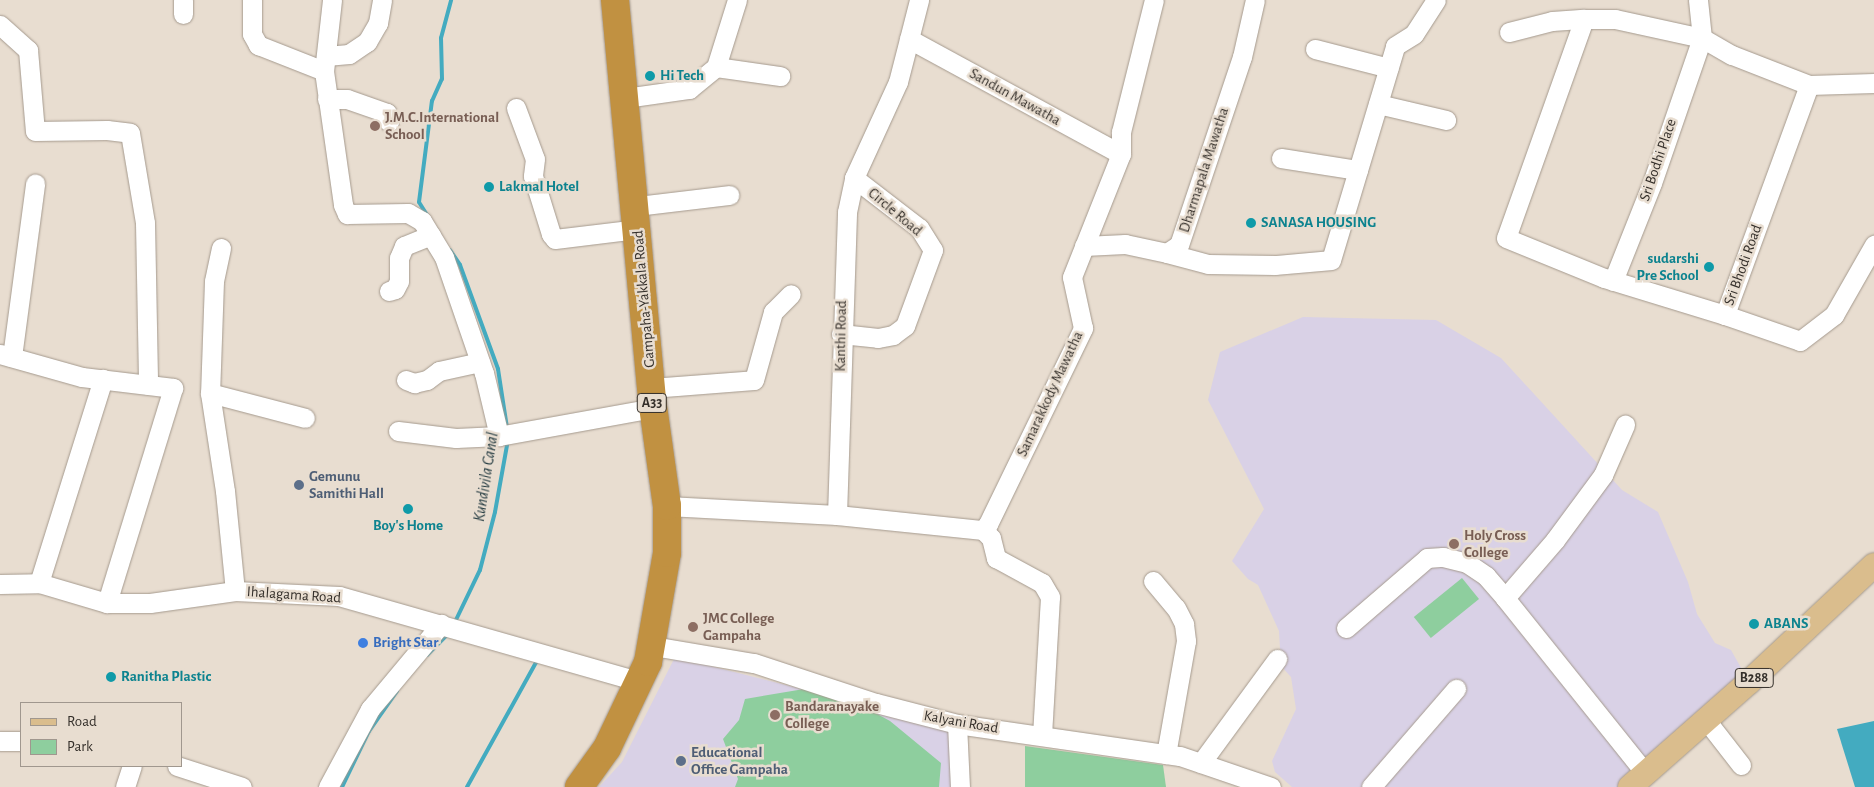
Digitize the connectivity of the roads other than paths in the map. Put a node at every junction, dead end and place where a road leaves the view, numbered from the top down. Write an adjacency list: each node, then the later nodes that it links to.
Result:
1 (252, 0): 17 (street)
2 (332, 0): 17 (street)
3 (382, 0): 17 (street)
4 (615, 0): 23 (highway, Gampaha-Yakkala Road / A33)
5 (737, 0): 18 (street)
6 (919, 0): 15 (street, Kanthi Road)
7 (1154, 0): 29 (street, Samarakkody Mawatha)
8 (1255, 0): 40 (street, Dharmapala Mawatha)
9 (1436, 0): 19 (street)
10 (1698, 0): 14 (street)
11 (1584, 19): 13 (street); 14 (street); 41 (street)
12 (0, 25): 50 (street)
13 (1509, 32)
14 (1702, 38): 22 (street); 41 (street, Sri Bodhi Place)
15 (909, 39): 29 (street, Sandun Mawatha); 32 (street, Kanthi Road)
16 (1315, 49): 19 (street)
17 (325, 64): 24 (street)
18 (716, 67): 20 (street); 23 (street)
19 (1389, 68): 25 (street)
20 (780, 76)
21 (1874, 83): 22 (street)
22 (1810, 85): 44 (street, Sri Bhodi Road)
23 (625, 98): 35 (highway, Gampaha-Yakkala Road / A33)
24 (327, 99): 28 (street); 36 (street)
25 (1378, 104): 27 (street); 31 (street)
26 (516, 108): 35 (street)
27 (1446, 120)
28 (389, 122)
29 (1121, 154): 38 (street, Samarakkody Mawatha)
30 (1281, 158): 31 (street)
31 (1358, 170): 40 (street)
32 (854, 178): 45 (street, Kanthi Road); 45 (street, Circle Road)
33 (35, 184): 46 (street)
34 (729, 195): 35 (street)
35 (637, 218): 52 (highway, Gampaha-Yakkala Road / A33)
36 (431, 235): 42 (street); 47 (street)
37 (1874, 245): 44 (street, Sri Bhodi Road)
38 (1084, 246): 40 (street); 59 (street, Samarakkody Mawatha)
39 (221, 248): 51 (street)
40 (1167, 253)
41 (1613, 281): 44 (street)
42 (389, 291)
43 (791, 294): 52 (street)
44 (1725, 315)
45 (841, 334): 58 (street, Kanthi Road)
46 (6, 356): 48 (street)
47 (480, 362): 49 (street); 56 (street)
48 (103, 379): 50 (street); 62 (street)
49 (406, 380)
50 (148, 385): 66 (street)
51 (210, 393): 53 (street); 64 (street)
52 (652, 398): 56 (street); 57 (highway, Gampaha-Yakkala Road / A33)
53 (305, 418)
54 (1625, 425): 65 (street)
55 (398, 431): 56 (street)
56 (499, 436)
57 (667, 506): 58 (street); 69 (highway, Gampaha-Yakkala Road / A33)
58 (837, 515): 59 (street)
59 (983, 530): 75 (street)
60 (1871, 574): 73 (main road, B288)
61 (1154, 581): 78 (street)
62 (39, 583): 63 (street, Ihalagama Road); 66 (street, Ihalagama Road)
63 (0, 584)
64 (236, 591): 66 (street, Ihalagama Road); 67 (street, Ihalagama Road)
65 (1505, 598): 68 (street); 83 (street)
66 (107, 603)
67 (441, 624): 71 (street, Ihalagama Road); 86 (street)
68 (1346, 628)
69 (653, 646): 71 (highway, Gampaha-Yakkala Road / A33); 74 (street, Kalyani Road)
70 (1277, 659): 79 (street)
71 (640, 682): 87 (highway, Gampaha-Yakkala Road / A33)
72 (1456, 689): 90 (street)
73 (1706, 720): 80 (street); 83 (main road, B288)
74 (957, 724): 75 (street, Kalyani Road); 88 (street)
75 (1042, 735): 78 (street, Kalyani Road)
76 (0, 741): 77 (street)
77 (20, 741)
78 (1166, 754): 79 (street, Kalyani Road)
79 (1201, 763): 89 (street, Kalyani Road)
80 (1741, 765)
81 (132, 767): 84 (street)
82 (180, 767): 85 (street)
83 (1638, 780)
84 (125, 787)
85 (242, 787)
86 (328, 787)
87 (579, 787)
88 (960, 787)
89 (1269, 787)
90 (1371, 787)

